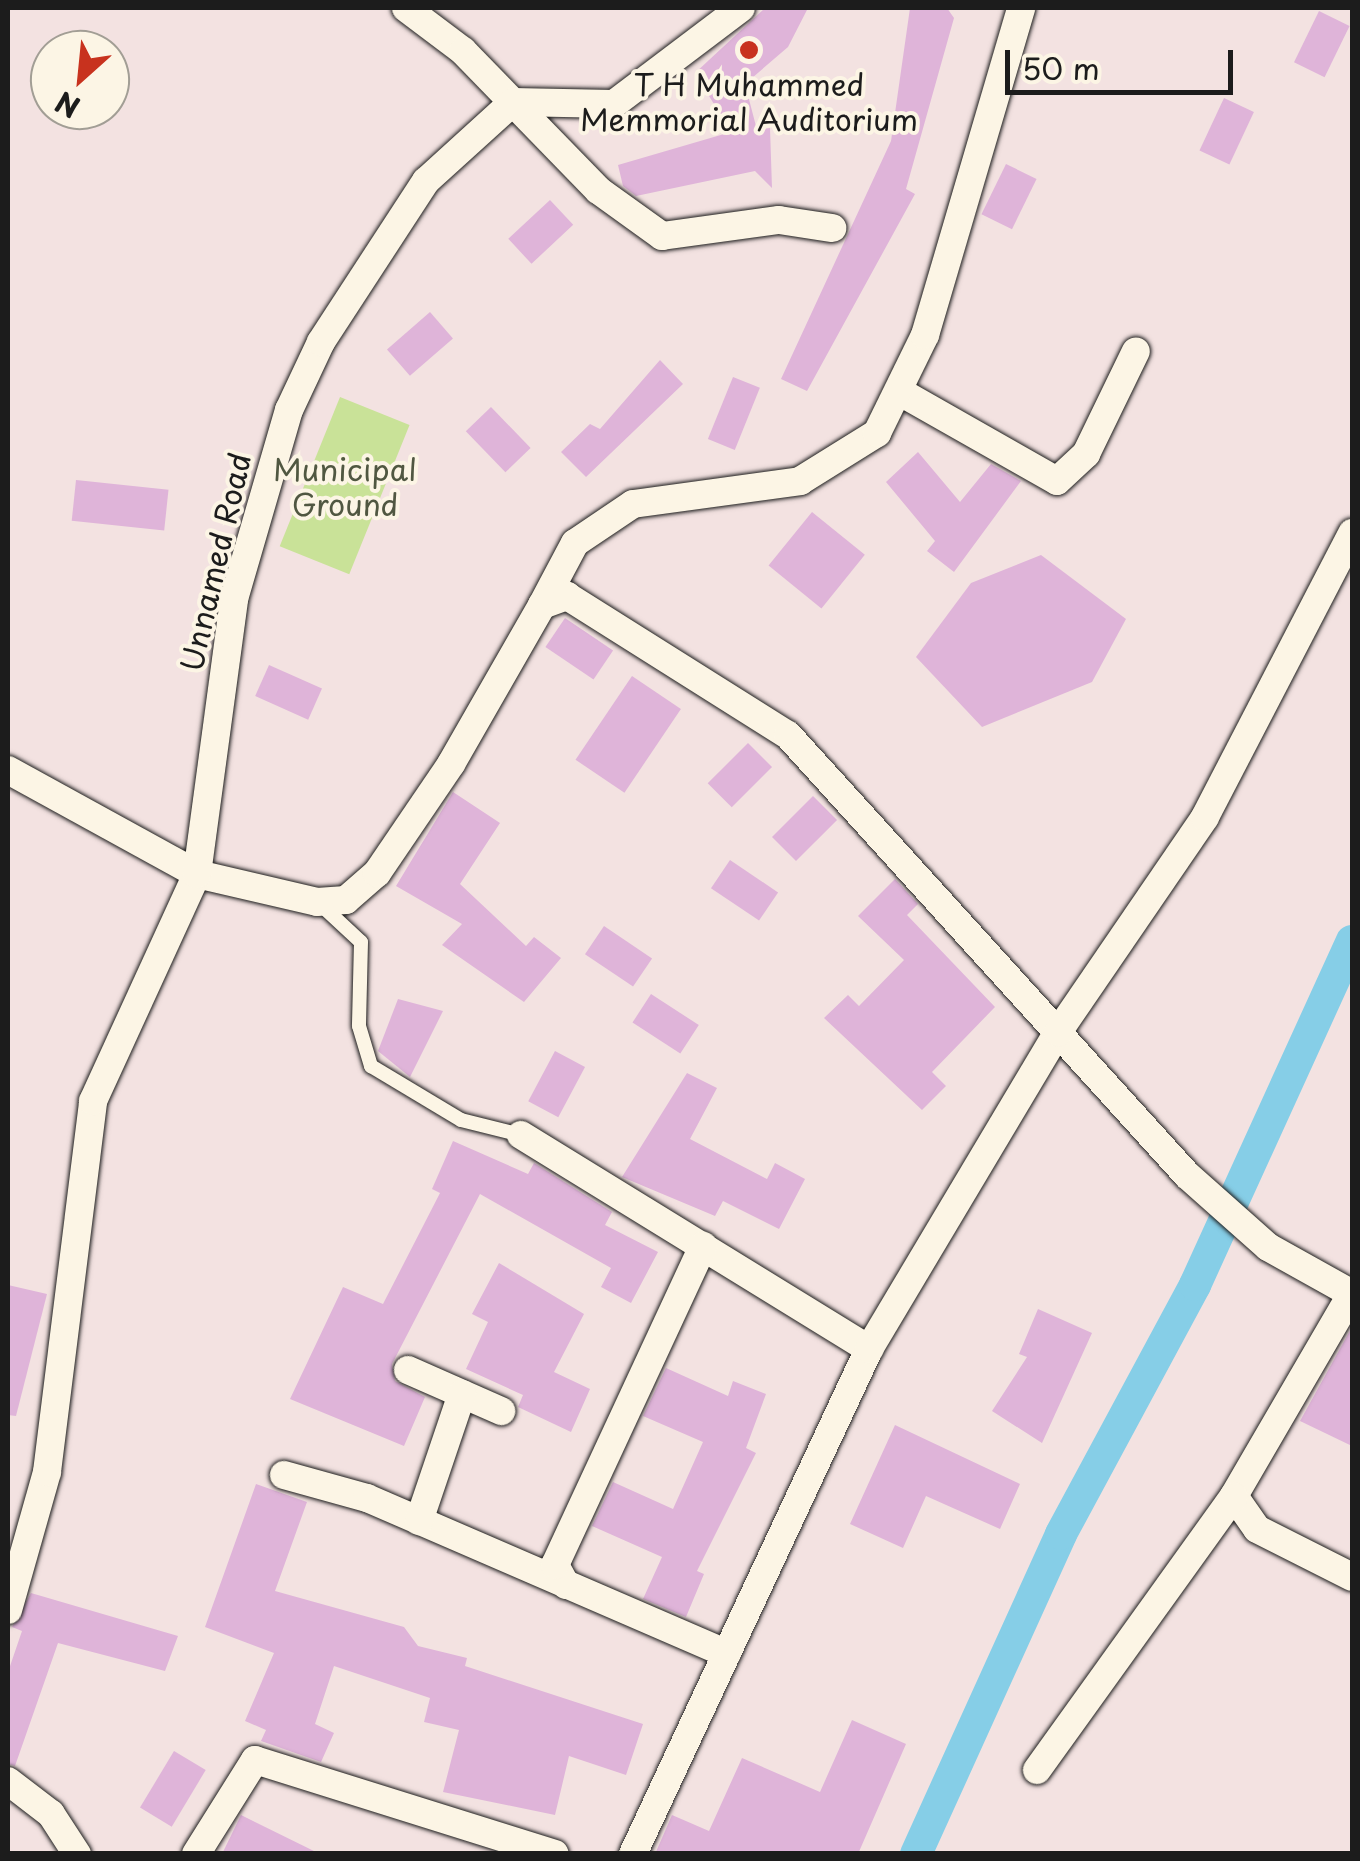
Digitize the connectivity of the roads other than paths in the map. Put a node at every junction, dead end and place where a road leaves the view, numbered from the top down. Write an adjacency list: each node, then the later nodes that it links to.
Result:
1 (406, 8): 4 (street)
2 (741, 8): 4 (street)
3 (1021, 8): 7 (street)
4 (512, 102): 5 (street); 11 (street, Unnamed Road)
5 (832, 228)
6 (1136, 351): 7 (street)
7 (902, 392): 9 (street)
8 (1352, 533): 13 (street)
9 (542, 605): 12 (street); 13 (street)
10 (8, 770): 11 (street)
11 (197, 874): 12 (street); 26 (street, Unnamed Road)
12 (317, 902): 14 (lane)
13 (1058, 1032): 16 (street); 17 (street)
14 (521, 1135): 15 (street)
15 (704, 1246): 17 (street); 25 (street)
16 (1352, 1294): 22 (street)
17 (869, 1349): 27 (street)
18 (408, 1370): 19 (street)
19 (462, 1394): 20 (street); 23 (street)
20 (501, 1411)
21 (284, 1475): 23 (street)
22 (1234, 1496): 24 (street); 28 (street)
23 (420, 1521): 25 (street)
24 (1352, 1577)
25 (566, 1585): 27 (street)
26 (8, 1610)
27 (727, 1654): 33 (street)
28 (1038, 1770)
29 (8, 1781): 30 (street)
30 (76, 1854)
31 (196, 1854): 32 (street)
32 (556, 1854)
33 (634, 1854)

